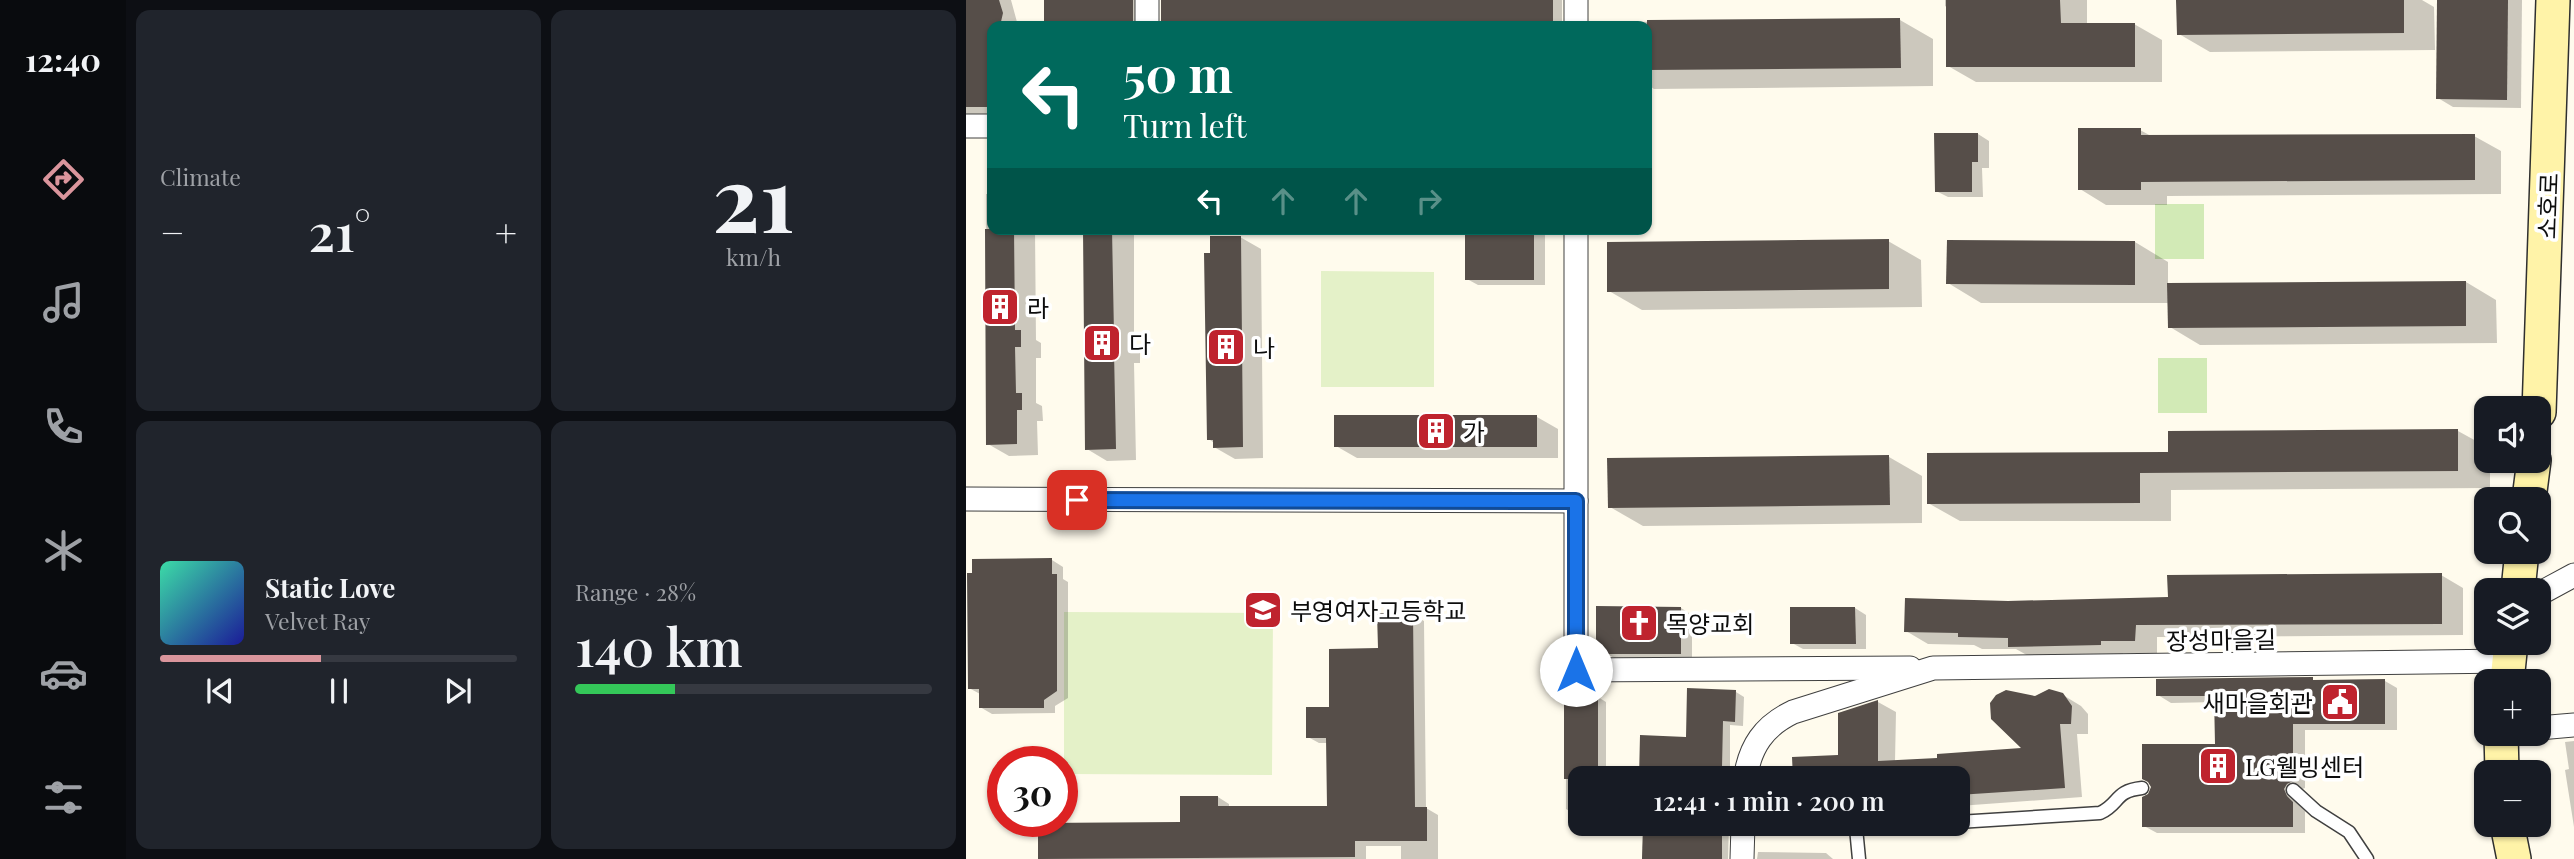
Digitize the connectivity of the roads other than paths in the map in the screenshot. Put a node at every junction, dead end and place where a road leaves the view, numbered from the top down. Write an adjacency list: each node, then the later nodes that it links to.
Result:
1 (1147, 0): 4 (street)
2 (1576, 0): 5 (street)
3 (2553, 0): 9 (street, 소호로)
4 (1147, 21)
5 (1576, 21)
6 (987, 125): 7 (street)
7 (966, 126)
8 (1576, 235): 11 (street)
9 (2540, 396)
10 (966, 499): 11 (street)
11 (1576, 501): 15 (street, 장성마을길)
12 (2574, 575): 13 (street)
13 (2551, 587)
14 (2509, 661): 15 (street, 장성마을길)
15 (1933, 668): 18 (street, 장성마을길)
16 (2574, 725): 17 (street)
17 (2551, 727)
18 (1749, 766)
19 (2142, 788): 21 (lane)
20 (2293, 790): 27 (lane)
21 (1970, 820)
22 (1743, 836): 25 (street)
23 (1857, 836): 26 (lane)
24 (2510, 837): 28 (street)
25 (1742, 859)
26 (1859, 859)
27 (2367, 859)
28 (2514, 859)

